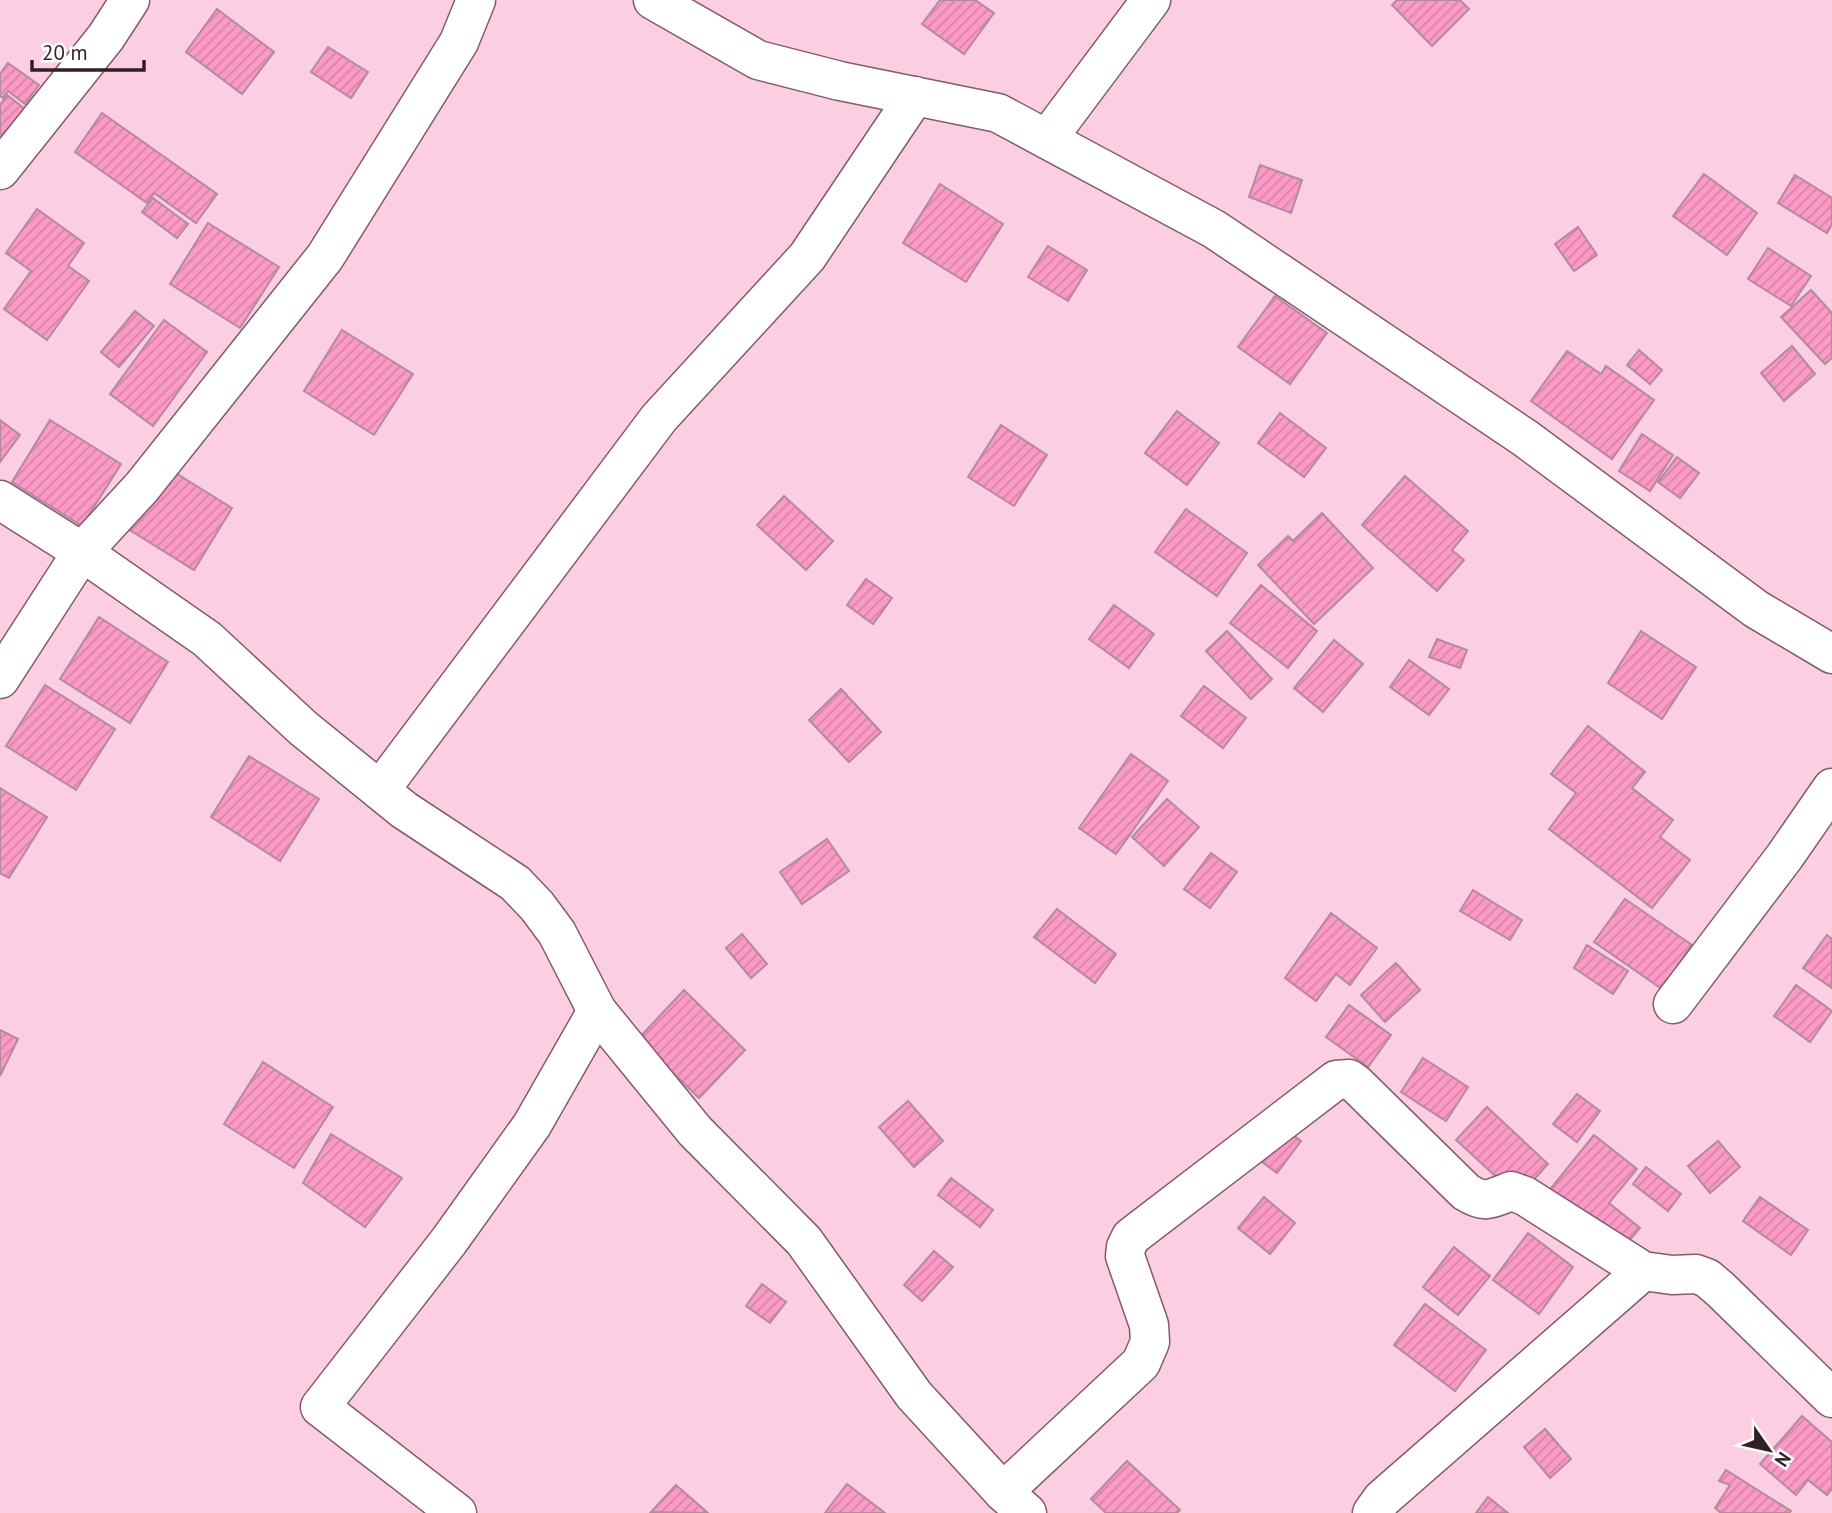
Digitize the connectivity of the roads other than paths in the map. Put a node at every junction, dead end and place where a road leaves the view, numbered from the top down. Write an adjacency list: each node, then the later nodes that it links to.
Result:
1 (130, 0): 7 (street)
2 (476, 0): 9 (street)
3 (653, 0): 5 (street)
4 (1151, 0): 6 (street)
5 (915, 96): 6 (street); 13 (street)
6 (1047, 139): 10 (street)
7 (0, 170)
8 (0, 500): 9 (street)
9 (82, 552): 11 (street); 13 (street)
10 (1832, 654)
11 (0, 679)
12 (1832, 788): 14 (street)
13 (380, 790): 15 (street)
14 (1672, 1003)
15 (597, 1012): 18 (street); 19 (street)
16 (1643, 1272): 17 (street); 18 (street); 20 (street)
17 (1832, 1398)
18 (1015, 1503)
19 (457, 1513)
20 (1372, 1513)

